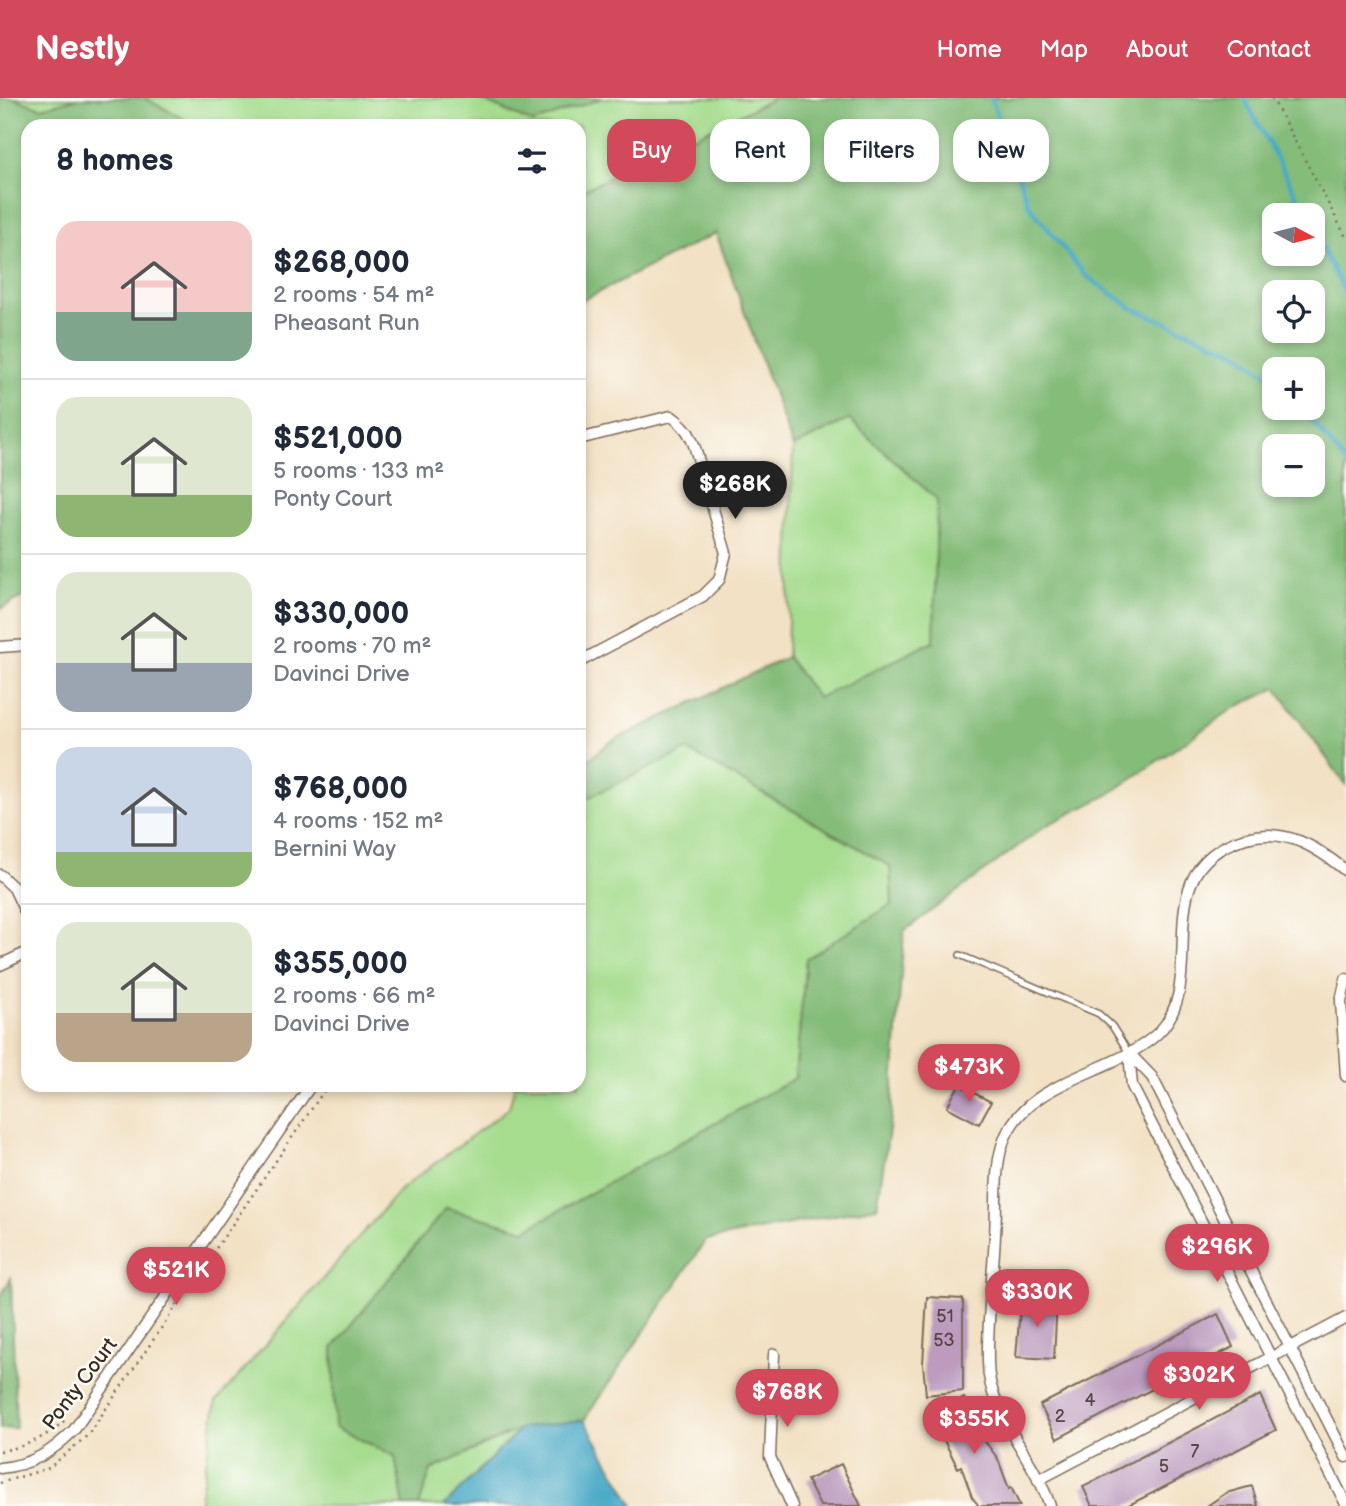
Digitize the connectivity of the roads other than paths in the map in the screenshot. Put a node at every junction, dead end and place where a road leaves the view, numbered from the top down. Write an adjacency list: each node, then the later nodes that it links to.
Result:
1 (586, 437): 4 (street)
2 (21, 645): 3 (street)
3 (0, 646)
4 (586, 658)
5 (1346, 871): 12 (street)
6 (0, 874): 7 (street)
7 (21, 903)
8 (21, 955): 10 (street)
9 (960, 956): 12 (lane)
10 (0, 965)
11 (1346, 979): 13 (street)
12 (1129, 1053): 15 (street); 16 (street); 23 (street)
13 (1346, 1076)
14 (306, 1092): 22 (street, Ponty Court)
15 (1201, 1173): 16 (street); 18 (street)
16 (1183, 1182): 20 (street)
17 (1346, 1318): 18 (street)
18 (1289, 1347): 20 (street); 21 (street)
19 (774, 1354): 25 (street)
20 (1270, 1356): 23 (street); 24 (street)
21 (1346, 1457)
22 (0, 1468)
23 (1038, 1480): 26 (street)
24 (1346, 1504)
25 (792, 1506)
26 (1050, 1506)

